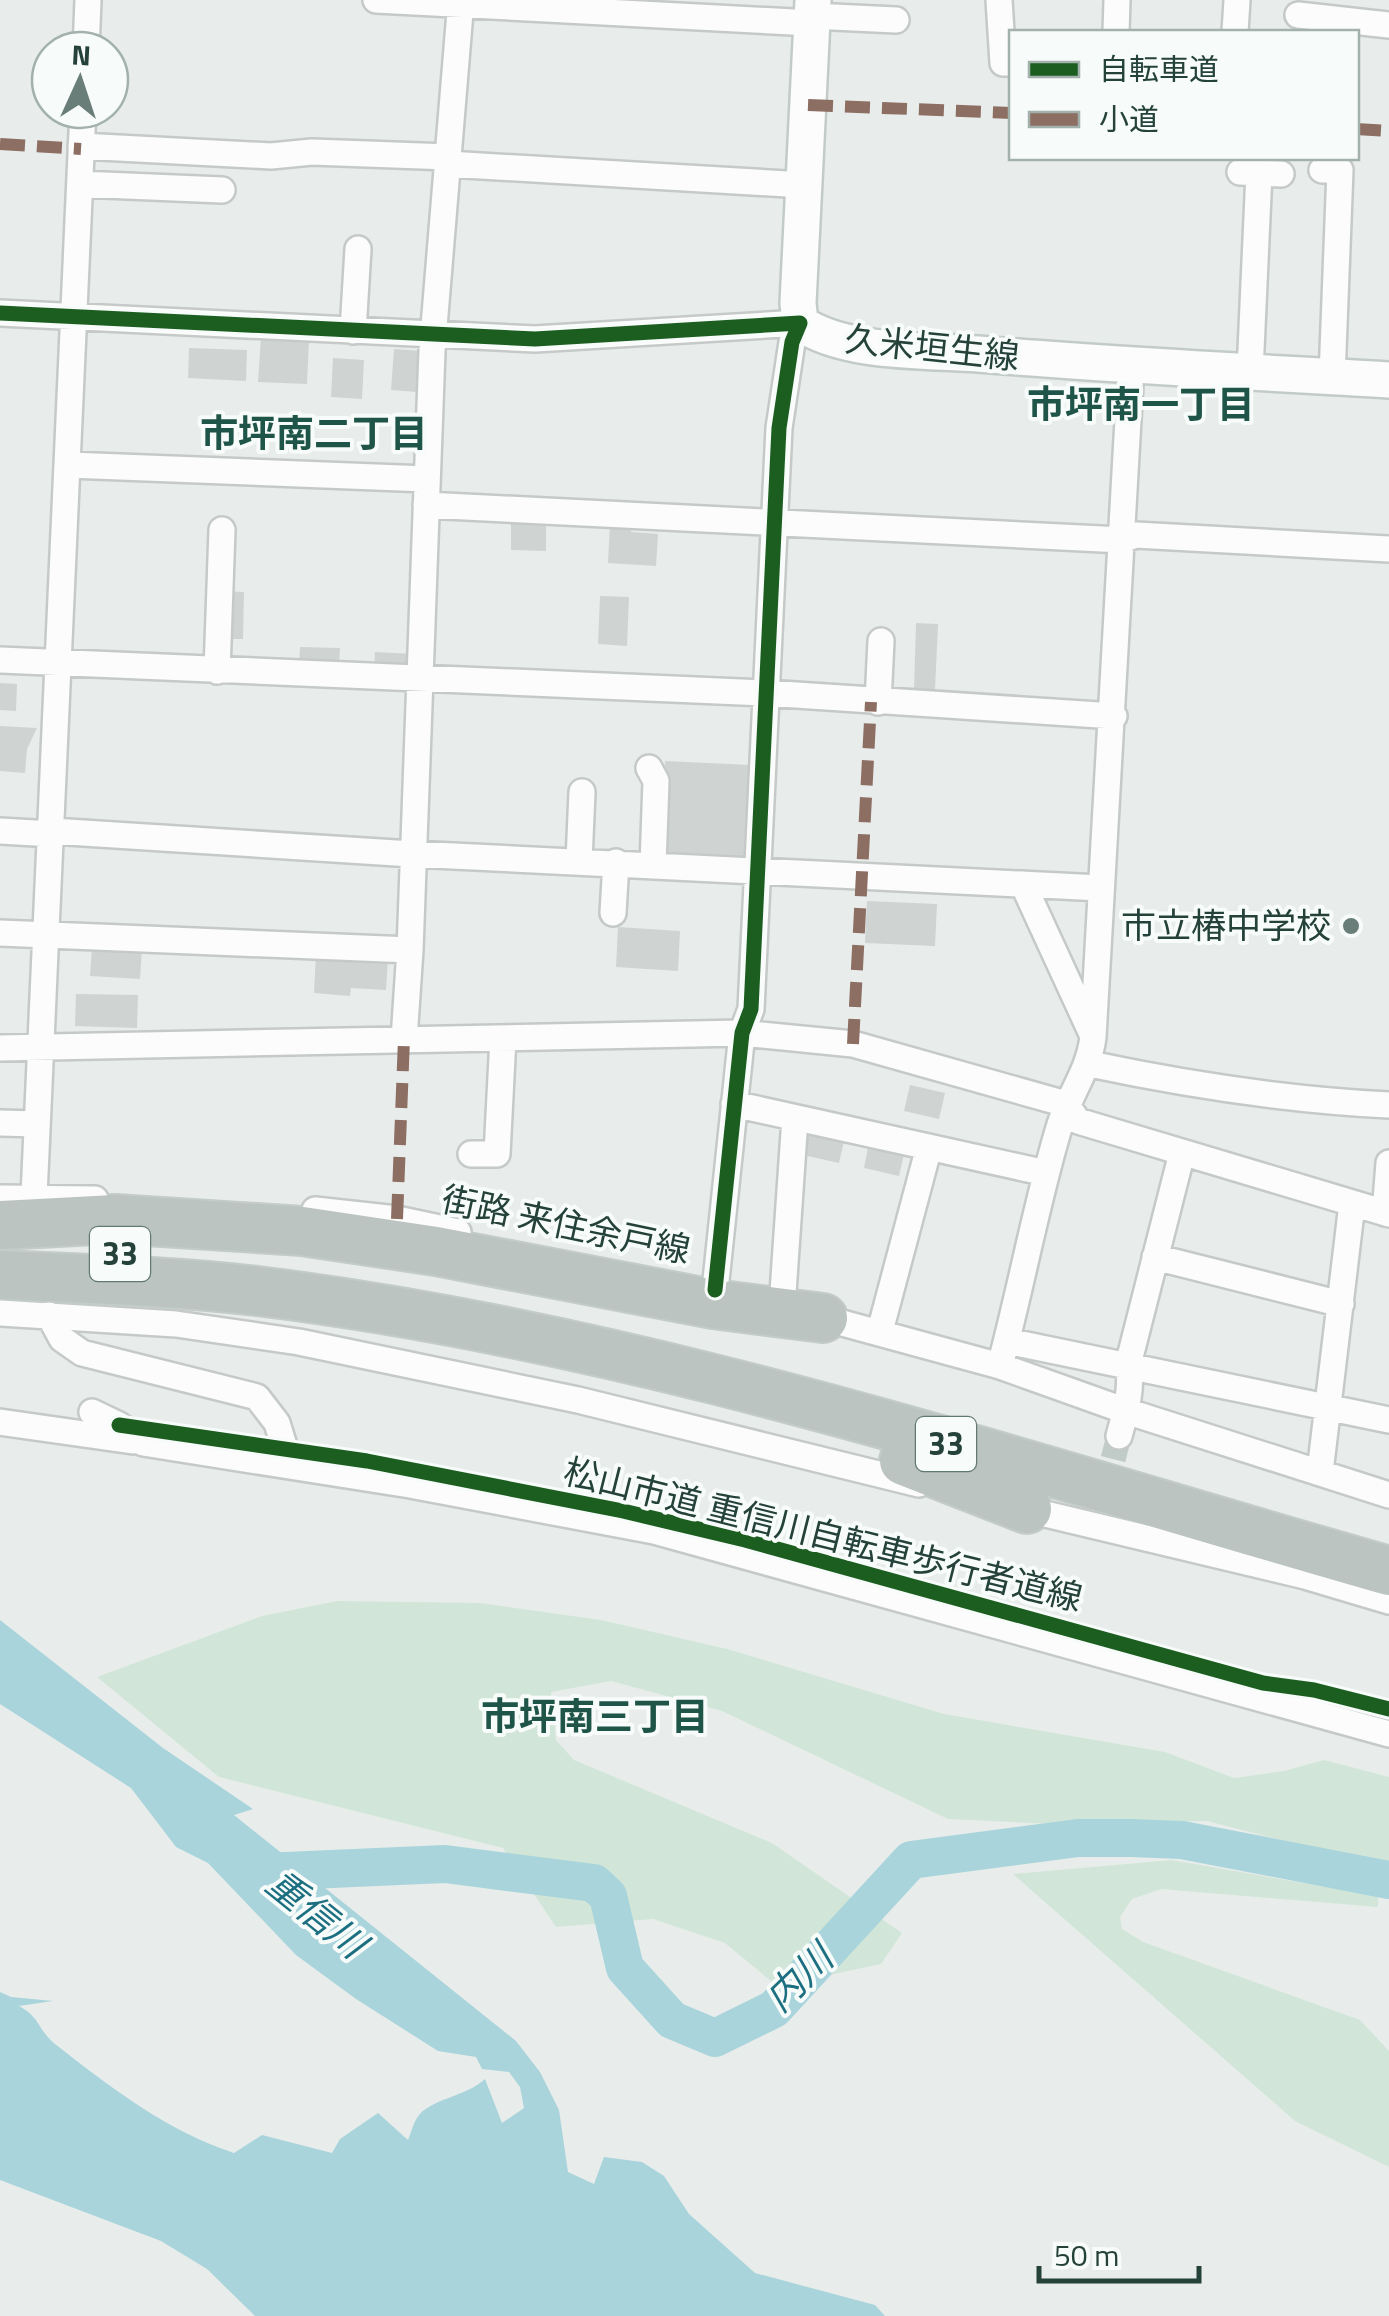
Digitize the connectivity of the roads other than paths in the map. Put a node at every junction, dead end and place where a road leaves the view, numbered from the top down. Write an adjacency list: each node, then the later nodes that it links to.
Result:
1 (88, 0): 11 (street)
2 (376, 0): 6 (street)
3 (999, 0): 14 (street)
4 (1117, 0): 12 (street)
5 (1236, 0): 13 (street)
6 (461, 2): 7 (street); 17 (street)
7 (812, 13): 9 (street); 21 (main road, 久米垣生線)
8 (1298, 16): 10 (street)
9 (896, 20)
10 (1389, 25)
11 (87, 30)
12 (1116, 30)
13 (1235, 30)
14 (1009, 63)
15 (82, 130): 16 (street)
16 (82, 146): 17 (street); 20 (street)
17 (448, 161): 21 (street); 28 (street)
18 (1322, 170): 31 (street)
19 (1260, 173): 30 (street)
20 (80, 184): 22 (street); 25 (street)
21 (804, 185): 26 (main road, 久米垣生線)
22 (222, 190)
23 (358, 249): 27 (street)
24 (0, 313): 25 (street)
25 (74, 316): 27 (street); 33 (street)
26 (800, 323): 28 (street); 29 (main road, 久米垣生線); 35 (street)
27 (353, 331): 28 (street)
28 (435, 336): 34 (street)
29 (1131, 367): 30 (main road, 久米垣生線); 37 (street)
30 (1250, 372): 31 (main road, 久米垣生線)
31 (1332, 377): 32 (main road, 久米垣生線)
32 (1389, 380)
33 (68, 465): 34 (street); 41 (street)
34 (427, 492): 35 (street); 43 (street)
35 (774, 521): 37 (street); 44 (street)
36 (222, 530): 42 (street)
37 (1122, 540): 38 (street); 46 (street)
38 (1389, 549)
39 (881, 641): 45 (street)
40 (0, 660): 41 (street)
41 (59, 663): 42 (street); 50 (street)
42 (217, 670): 43 (street)
43 (420, 680): 44 (street); 51 (street)
44 (766, 693): 45 (street); 55 (street)
45 (878, 702): 46 (street)
46 (1114, 716): 57 (street)
47 (648, 768): 54 (street)
48 (582, 792): 52 (street)
49 (0, 832): 50 (street)
50 (52, 832): 51 (street); 60 (street)
51 (412, 854): 52 (street); 61 (street)
52 (580, 860): 53 (street)
53 (616, 862): 54 (street); 58 (street)
54 (653, 865): 55 (street)
55 (758, 871): 56 (street); 62 (street)
56 (1023, 884): 57 (street); 64 (street)
57 (1100, 888): 64 (street)
58 (614, 913)
59 (0, 933): 60 (street)
60 (46, 935): 61 (street); 66 (street)
61 (410, 950): 65 (street)
62 (742, 1033): 63 (street); 69 (street); 70 (street)
63 (503, 1038): 65 (street); 76 (street)
64 (1093, 1038): 68 (street)
65 (404, 1039): 66 (street)
66 (41, 1045): 67 (street); 74 (street)
67 (0, 1048)
68 (1090, 1064): 70 (street); 71 (street)
69 (734, 1104): 72 (street); 87 (street)
70 (1066, 1104): 77 (street); 79 (street)
71 (1389, 1105)
72 (795, 1118): 75 (street); 89 (street)
73 (0, 1123): 74 (street)
74 (37, 1124): 82 (street)
75 (930, 1147): 79 (street); 92 (street)
76 (470, 1154)
77 (1182, 1154): 81 (street); 85 (street)
78 (1389, 1164): 83 (street)
79 (1046, 1172): 94 (street)
80 (0, 1198): 82 (street, 街路 来住余戸線)
81 (1352, 1204): 83 (street); 88 (street)
82 (17, 1211): 87 (street, 街路 来住余戸線); 89 (highway)
83 (1387, 1213)
84 (0, 1250): 93 (highway, 33)
85 (1154, 1257): 88 (street); 95 (street)
86 (0, 1278): 93 (highway, 33); 105 (highway)
87 (715, 1290): 89 (street, 街路 来住余戸線)
88 (1341, 1304): 96 (street)
89 (803, 1312): 92 (street, 街路 来住余戸線)
90 (0, 1313): 91 (street)
91 (50, 1315): 102 (street); 105 (street)
92 (880, 1331): 94 (street, 街路 来住余戸線)
93 (499, 1332): 106 (highway, 33)
94 (1004, 1354): 95 (street); 100 (street, 街路 来住余戸線)
95 (1128, 1365): 96 (street); 100 (street)
96 (1330, 1407): 98 (street); 103 (street)
97 (92, 1412): 101 (street)
98 (1389, 1420)
99 (0, 1422): 101 (street)
100 (1122, 1424): 103 (street, 街路 来住余戸線)
101 (143, 1443): 102 (street)
102 (284, 1464): 108 (street)
103 (1320, 1472): 104 (street, 街路 来住余戸線)
104 (1389, 1495)
105 (1027, 1509): 107 (street)
106 (1389, 1571)
107 (1389, 1602)
108 (1389, 1734)

